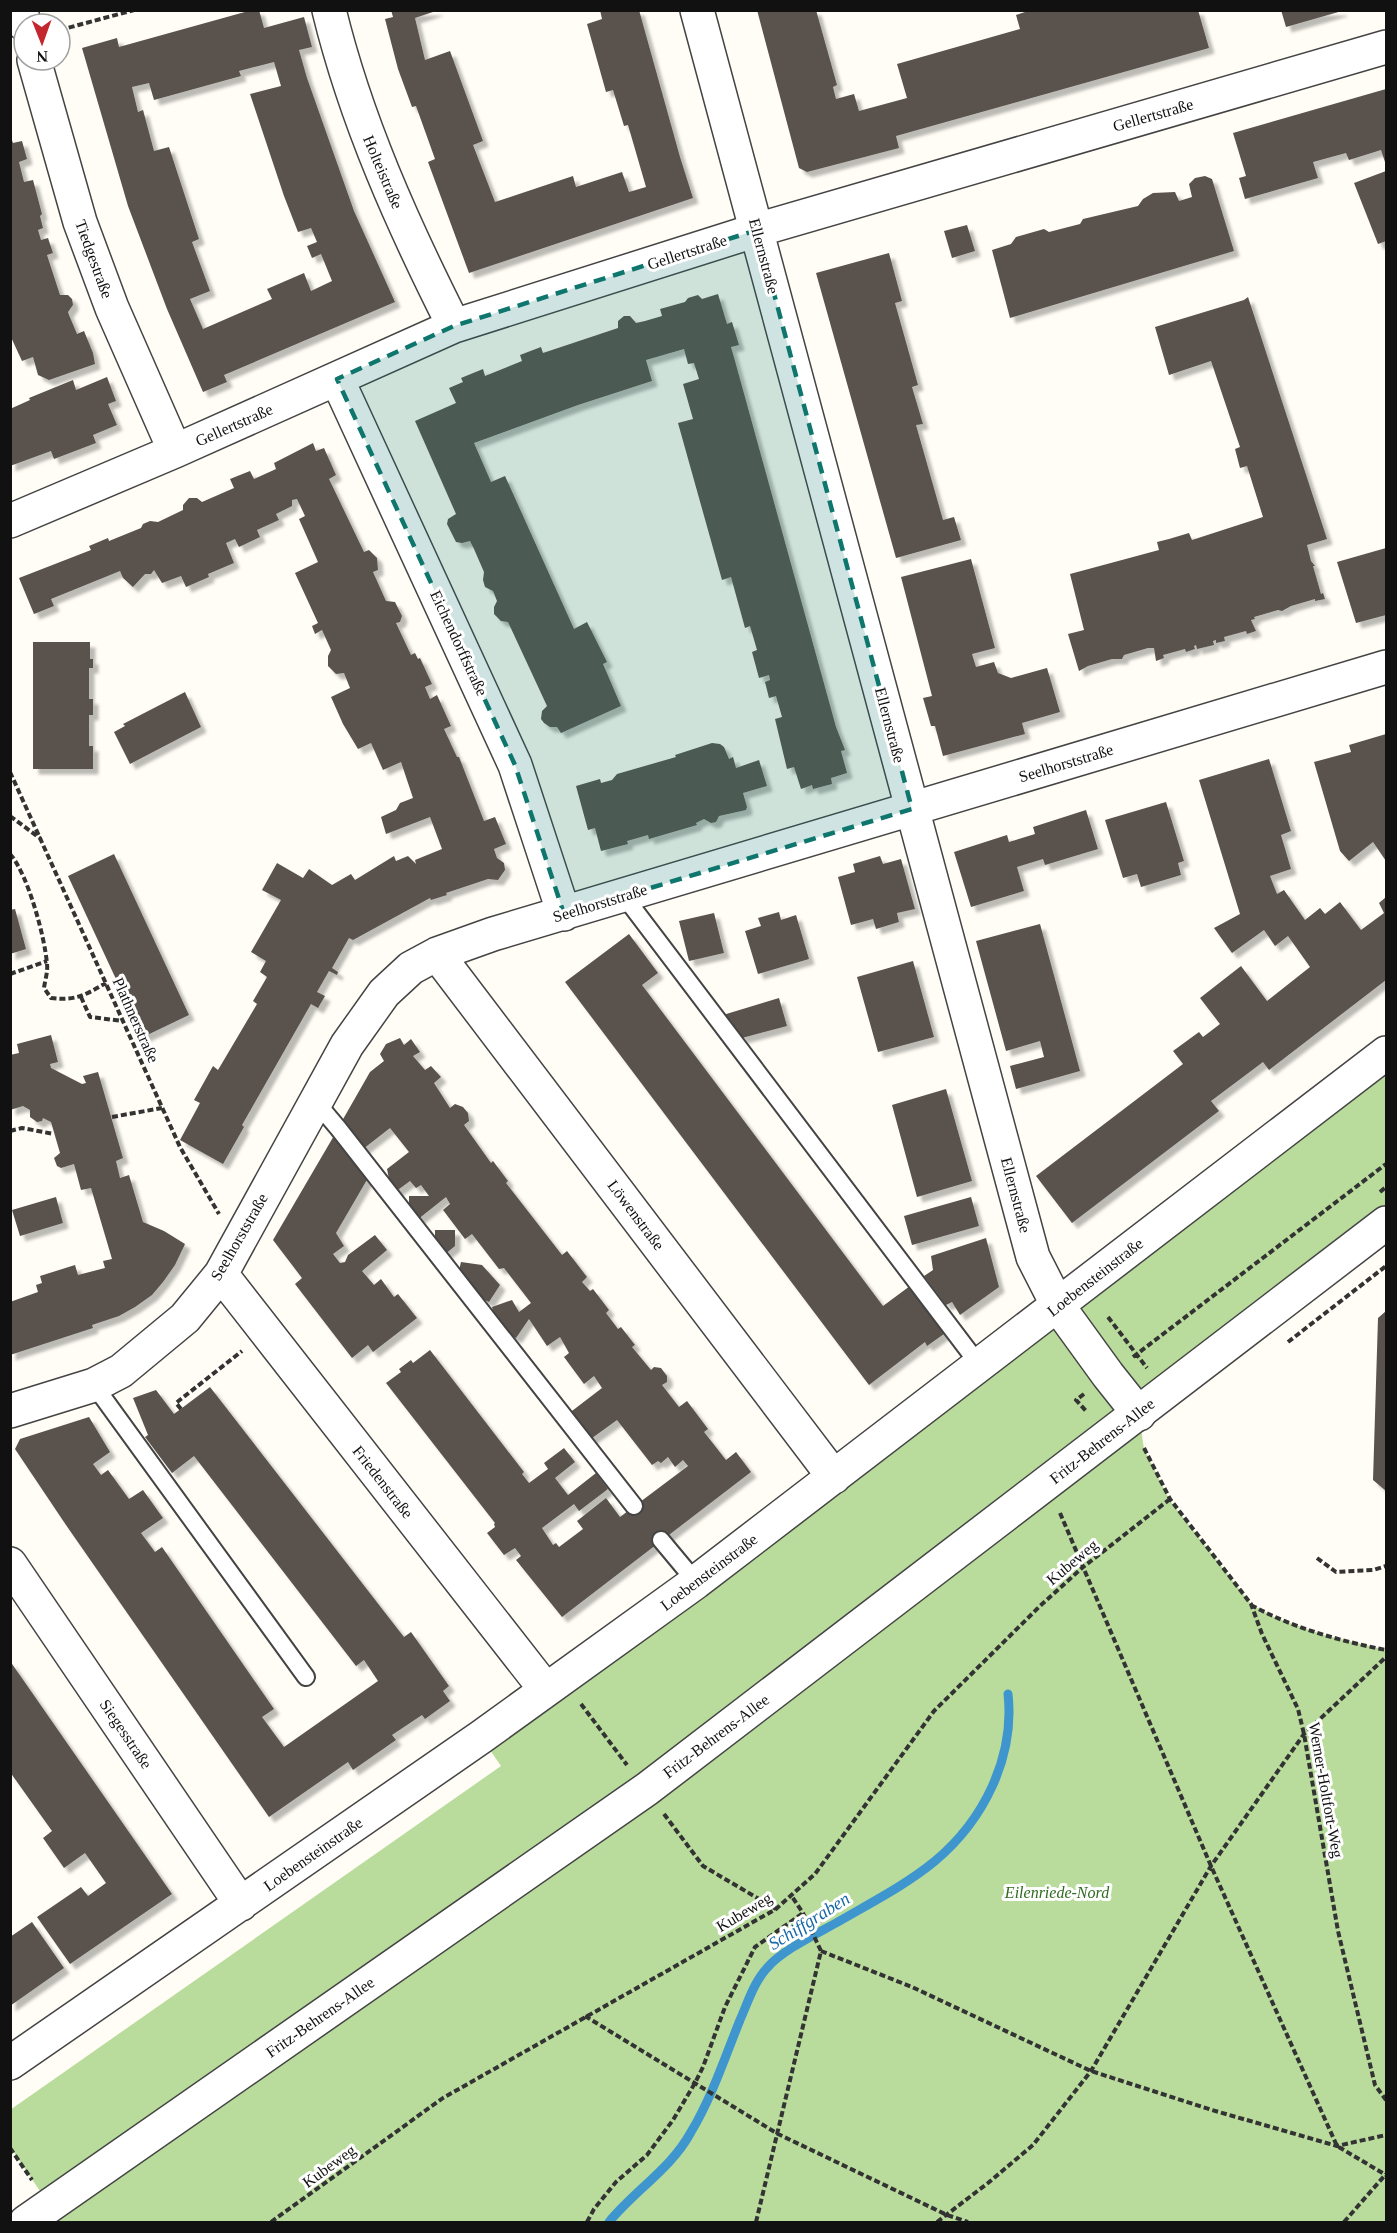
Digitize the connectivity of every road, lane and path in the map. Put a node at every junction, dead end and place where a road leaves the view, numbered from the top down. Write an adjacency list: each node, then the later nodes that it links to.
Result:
1 (134, 10): 4 (path)
2 (329, 10): 8 (street, Holteistraße)
3 (696, 10): 7 (street, Ellernstraße)
4 (72, 27)
5 (1386, 47): 7 (street, Gellertstraße)
6 (37, 72): 10 (street, Tiedgestraße)
7 (757, 230): 8 (street, Gellertstraße); 14 (street, Ellernstraße)
8 (454, 326): 9 (street, Gellertstraße)
9 (337, 379): 10 (street, Gellertstraße); 19 (street, Eichendorffstraße)
10 (175, 451): 11 (street, Gellertstraße)
11 (10, 522)
12 (1386, 667): 14 (street, Seelhorststraße)
13 (10, 772): 16 (path)
14 (912, 809): 18 (street, Seelhorststraße); 36 (street, Ellernstraße)
15 (10, 816): 16 (path, Plathnerstraße)
16 (42, 840): 23 (path, Plathnerstraße)
17 (10, 854): 21 (path)
18 (624, 896): 19 (street, Seelhorststraße); 38 (lane)
19 (564, 914): 20 (street, Seelhorststraße)
20 (437, 954): 27 (street, Seelhorststraße); 46 (street, Löwenstraße)
21 (47, 961): 22 (path); 24 (path)
22 (10, 974)
23 (106, 983): 24 (path); 25 (path, Plathnerstraße)
24 (81, 997): 25 (path)
25 (123, 1021): 28 (path, Plathnerstraße)
26 (1386, 1053): 36 (street, Loebensteinstraße)
27 (316, 1102): 34 (street, Seelhorststraße); 48 (lane)
28 (162, 1108): 29 (path); 34 (path, Plathnerstraße)
29 (112, 1117)
30 (10, 1131): 31 (path)
31 (54, 1134)
32 (1386, 1164): 39 (path)
33 (1386, 1223): 44 (street, Fritz-Behrens-Allee)
34 (241, 1235): 35 (street, Seelhorststraße)
35 (221, 1275): 37 (street, Friedenstraße); 40 (street, Seelhorststraße)
36 (1058, 1306): 38 (street, Loebensteinstraße); 39 (street, Ellernstraße)
37 (266, 1332): 41 (path); 60 (street, Friedenstraße)
38 (980, 1366): 46 (street, Loebensteinstraße)
39 (1108, 1375): 43 (path); 44 (street, Ellernstraße)
40 (94, 1385): 42 (street, Seelhorststraße); 59 (lane)
41 (181, 1409)
42 (10, 1411)
43 (1087, 1413)
44 (1139, 1414): 63 (street, Fritz-Behrens-Allee)
45 (1144, 1449): 47 (path, Werner-Holtfort-Weg)
46 (834, 1477): 55 (street, Loebensteinstraße)
47 (1170, 1499): 54 (path, Kubeweg); 56 (path, Werner-Holtfort-Weg)
48 (633, 1506)
49 (1059, 1512): 54 (path)
50 (661, 1540): 55 (lane)
51 (1317, 1558): 53 (path)
52 (10, 1564): 66 (street, Siegesstraße)
53 (1386, 1566)
54 (1082, 1568): 64 (path); 65 (path, Kubeweg)
55 (696, 1582): 60 (street, Loebensteinstraße)
56 (1251, 1604): 57 (path); 61 (path, Werner-Holtfort-Weg)
57 (1386, 1650)
58 (1386, 1657): 61 (path)
59 (306, 1677)
60 (546, 1690): 63 (path); 66 (street, Loebensteinstraße)
61 (1305, 1734): 64 (path); 74 (path, Werner-Holtfort-Weg)
62 (637, 1759): 63 (path)
63 (637, 1778): 67 (path); 80 (street, Fritz-Behrens-Allee)
64 (1211, 1866): 72 (path); 77 (path)
65 (791, 1895): 67 (path, Kubeweg); 68 (path)
66 (241, 1904): 71 (street, Loebensteinstraße)
67 (776, 1909): 70 (path, Kubeweg)
68 (803, 1913): 69 (path); 73 (path)
69 (822, 1951): 72 (path); 75 (path)
70 (585, 2016): 73 (path); 81 (path, Kubeweg)
71 (10, 2063)
72 (1091, 2071): 77 (path); 79 (path)
73 (695, 2083): 75 (path); 82 (path)
74 (1386, 2100)
75 (778, 2134): 79 (path); 83 (path)
76 (1386, 2135): 77 (path)
77 (1337, 2146): 78 (path)
78 (1386, 2175): 86 (path)
79 (947, 2215): 84 (path); 85 (path)
80 (26, 2223)
81 (271, 2223)
82 (587, 2223)
83 (756, 2223)
84 (937, 2223)
85 (968, 2223)
86 (1344, 2223)

